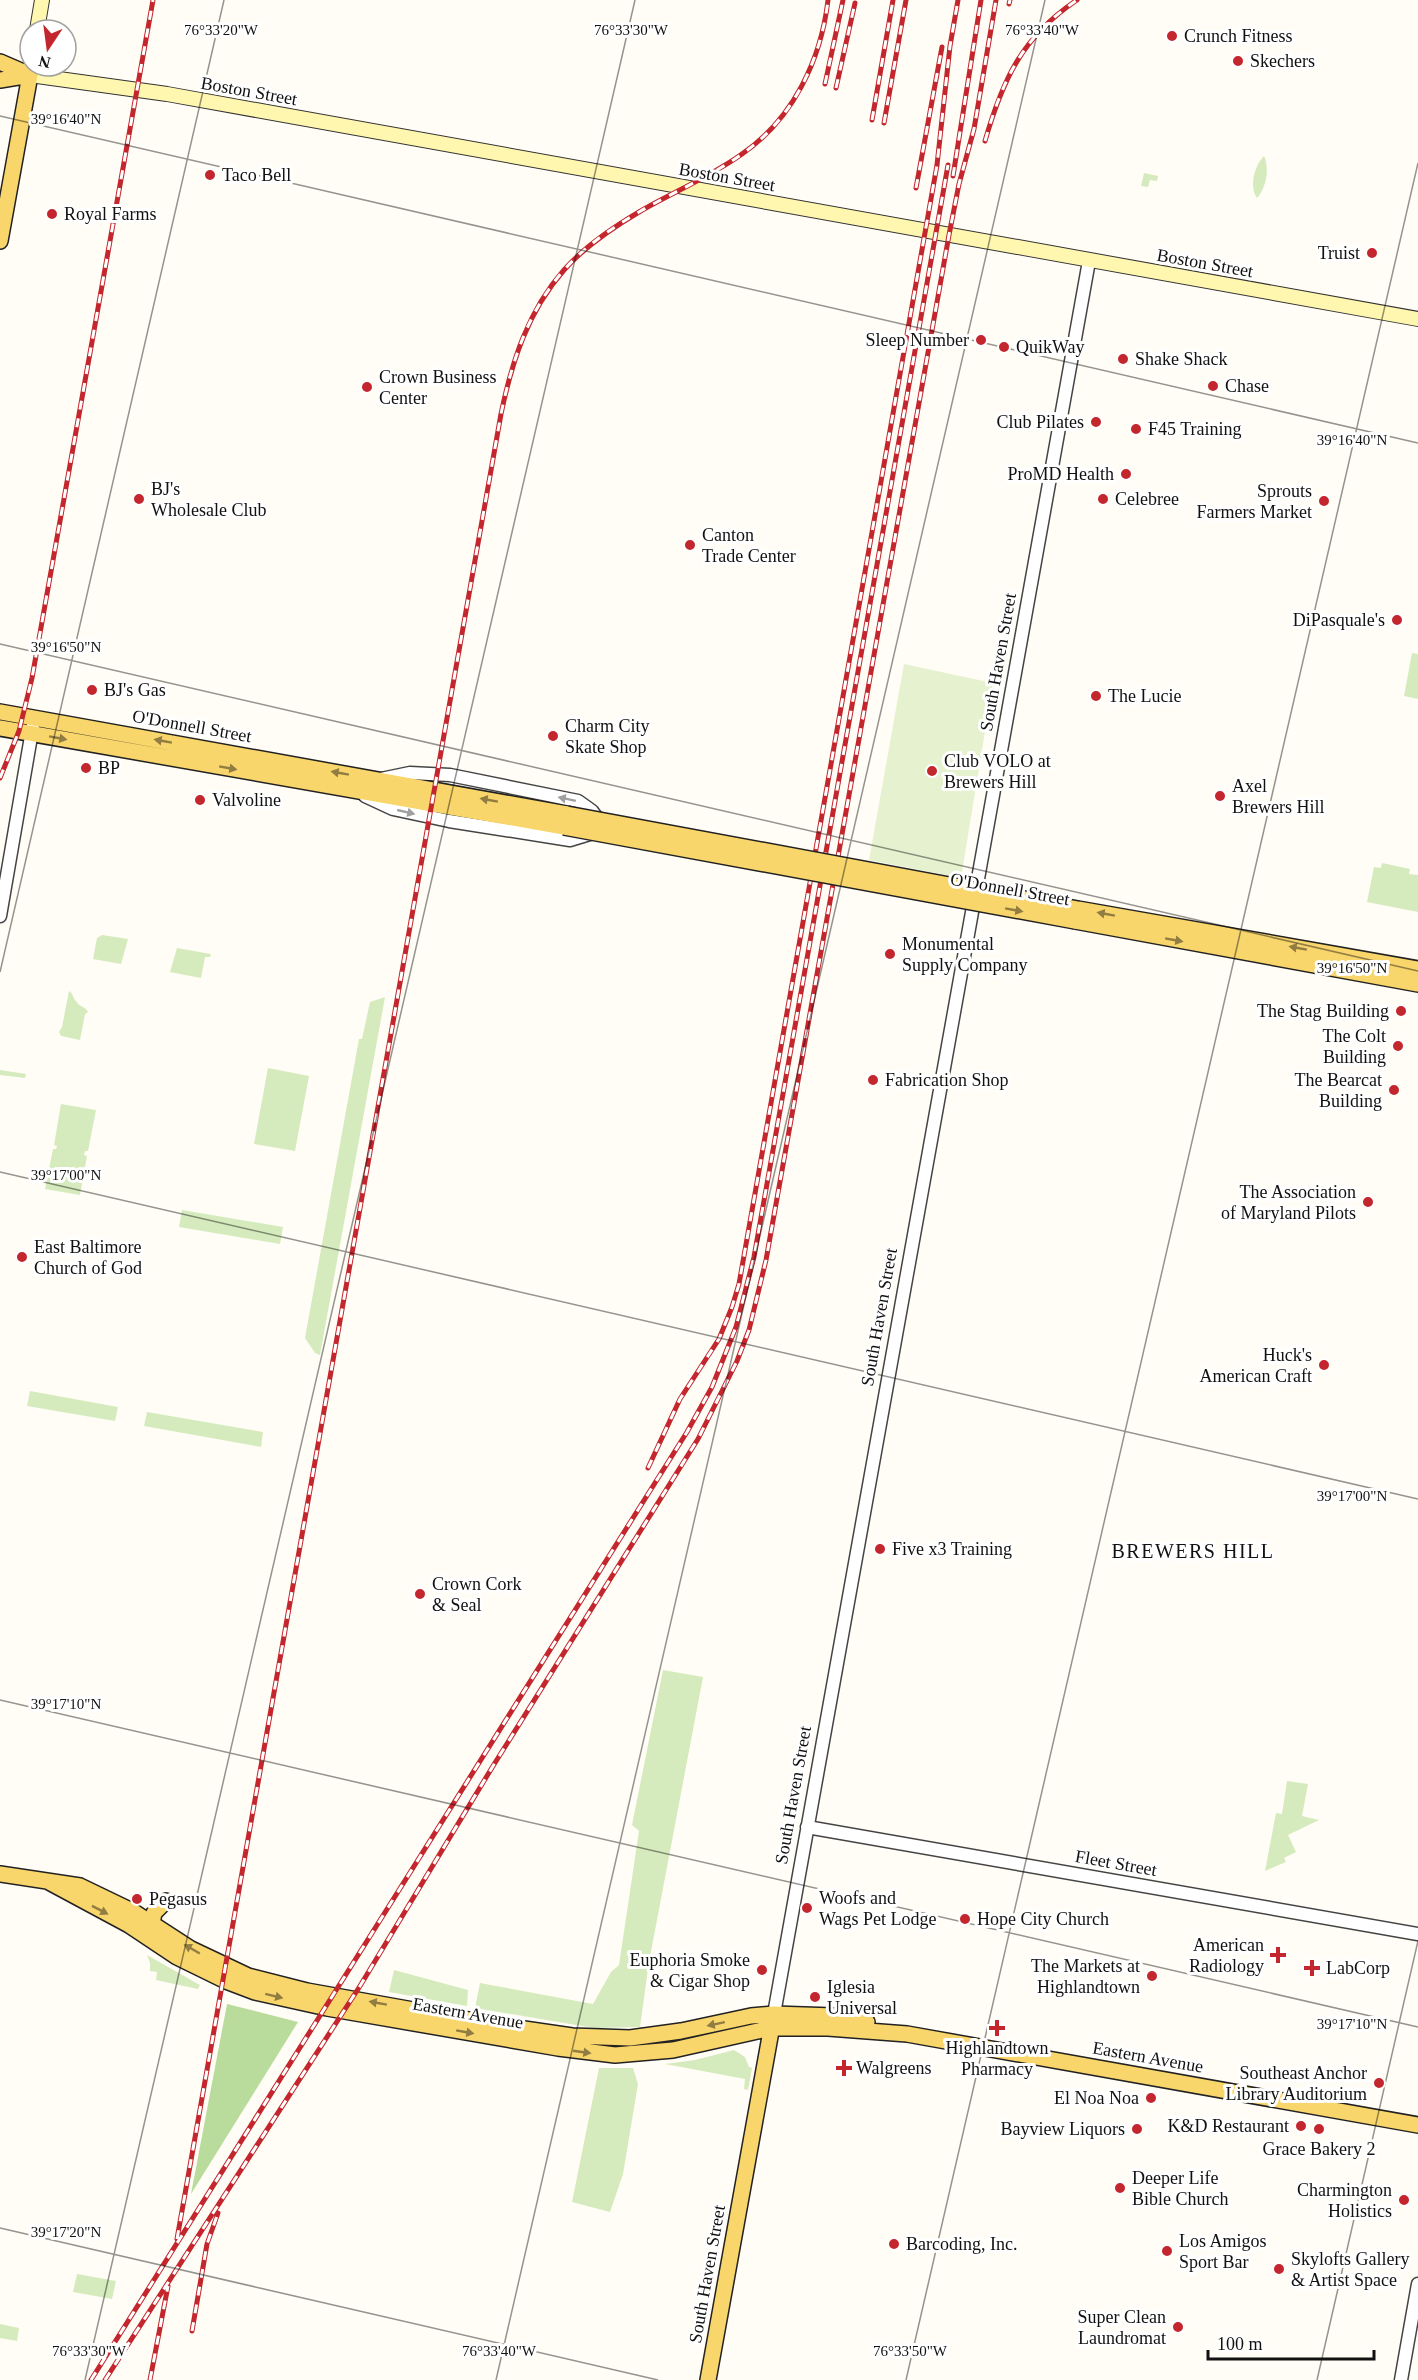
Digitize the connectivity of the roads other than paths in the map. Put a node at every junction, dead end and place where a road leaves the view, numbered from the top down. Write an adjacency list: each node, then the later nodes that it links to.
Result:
1 (42, 0): 2 (main road)
2 (39, 18)
3 (0, 62): 4 (main road)
4 (18, 67)
5 (18, 74): 8 (main road)
6 (29, 78): 9 (main road)
7 (76, 78): 10 (main road, Boston Street)
8 (0, 80)
9 (0, 241)
10 (1089, 261): 11 (main road, Boston Street); 19 (street, South Haven Street)
11 (1418, 319)
12 (0, 712): 13 (main road, O'Donnell Street)
13 (33, 726): 14 (main road, O'Donnell Street); 15 (main road, O'Donnell Street, one-way to 13); 16 (main road, O'Donnell Street, one-way to 16); 21 (street)
14 (0, 728)
15 (376, 780): 17 (main road, O'Donnell Street, one-way to 15); 18 (street, O'Donnell Street, one-way to 15)
16 (352, 790): 17 (main road, O'Donnell Street); 18 (street, O'Donnell Street, one-way to 18)
17 (566, 821): 20 (main road, O'Donnell Street, bridge)
18 (615, 830): 19 (street, O'Donnell Street)
19 (974, 901): 24 (street, South Haven Street)
20 (1077, 915): 22 (main road, O'Donnell Street, one-way to 20); 23 (main road, O'Donnell Street, one-way to 23)
21 (0, 916)
22 (1418, 969)
23 (1418, 984)
24 (807, 1827): 29 (street, Fleet Street); 30 (street, South Haven Street)
25 (0, 1874): 26 (main road, Eastern Avenue)
26 (49, 1881): 28 (main road, Eastern Avenue); 30 (main road, Eastern Avenue, one-way to 30)
27 (166, 1901): 28 (main road)
28 (153, 1924): 30 (main road, Eastern Avenue, one-way to 28)
29 (1418, 1934)
30 (772, 2021): 31 (main road, Eastern Avenue); 33 (main road, South Haven Street)
31 (1418, 2125)
32 (1418, 2284): 34 (street)
33 (708, 2380)
34 (1401, 2380)

